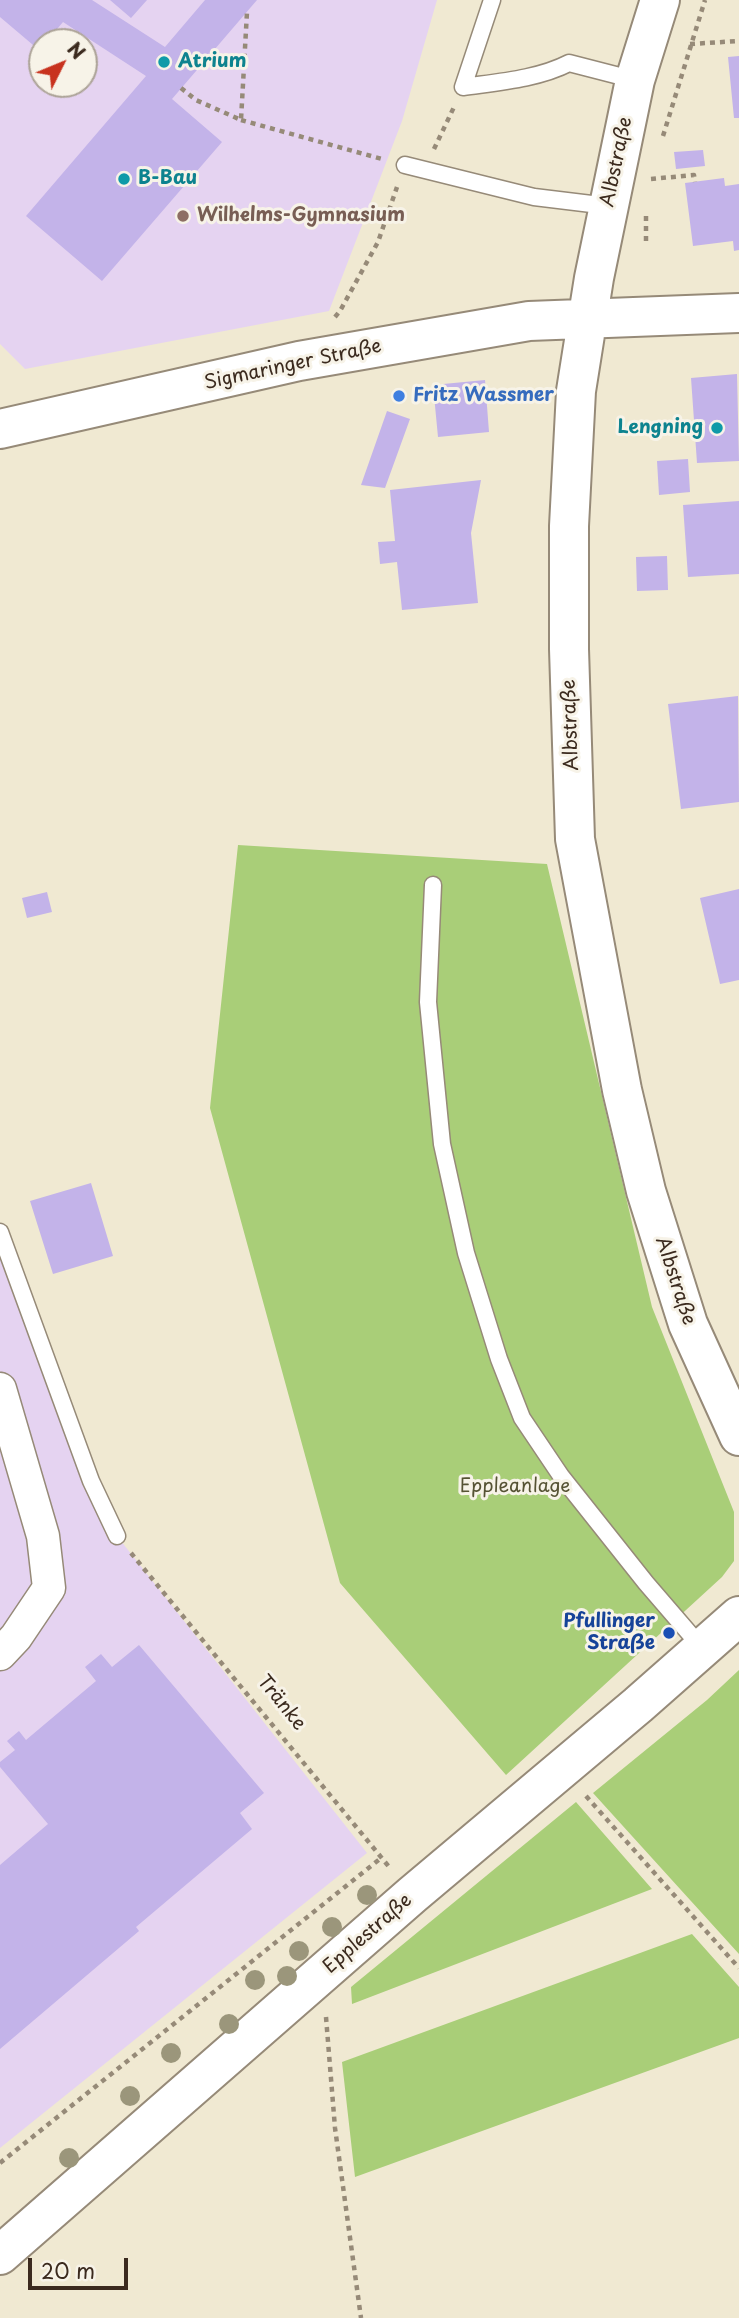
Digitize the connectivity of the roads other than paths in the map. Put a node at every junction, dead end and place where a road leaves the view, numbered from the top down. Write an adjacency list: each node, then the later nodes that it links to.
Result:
1 (492, 0): 3 (lane)
2 (660, 0): 3 (street, Albstraße)
3 (635, 80): 5 (street, Albstraße)
4 (405, 165): 5 (lane)
5 (608, 206): 7 (street, Albstraße)
6 (739, 313): 7 (street, Sigmaringer Straße)
7 (588, 317): 8 (street, Sigmaringer Straße); 12 (street, Albstraße)
8 (0, 429)
9 (433, 885): 15 (lane)
10 (0, 1232): 13 (lane)
11 (0, 1389): 16 (street)
12 (739, 1436)
13 (117, 1536)
14 (739, 1616): 15 (street, Epplestraße)
15 (702, 1648): 17 (street, Epplestraße)
16 (0, 1654)
17 (0, 2255)

